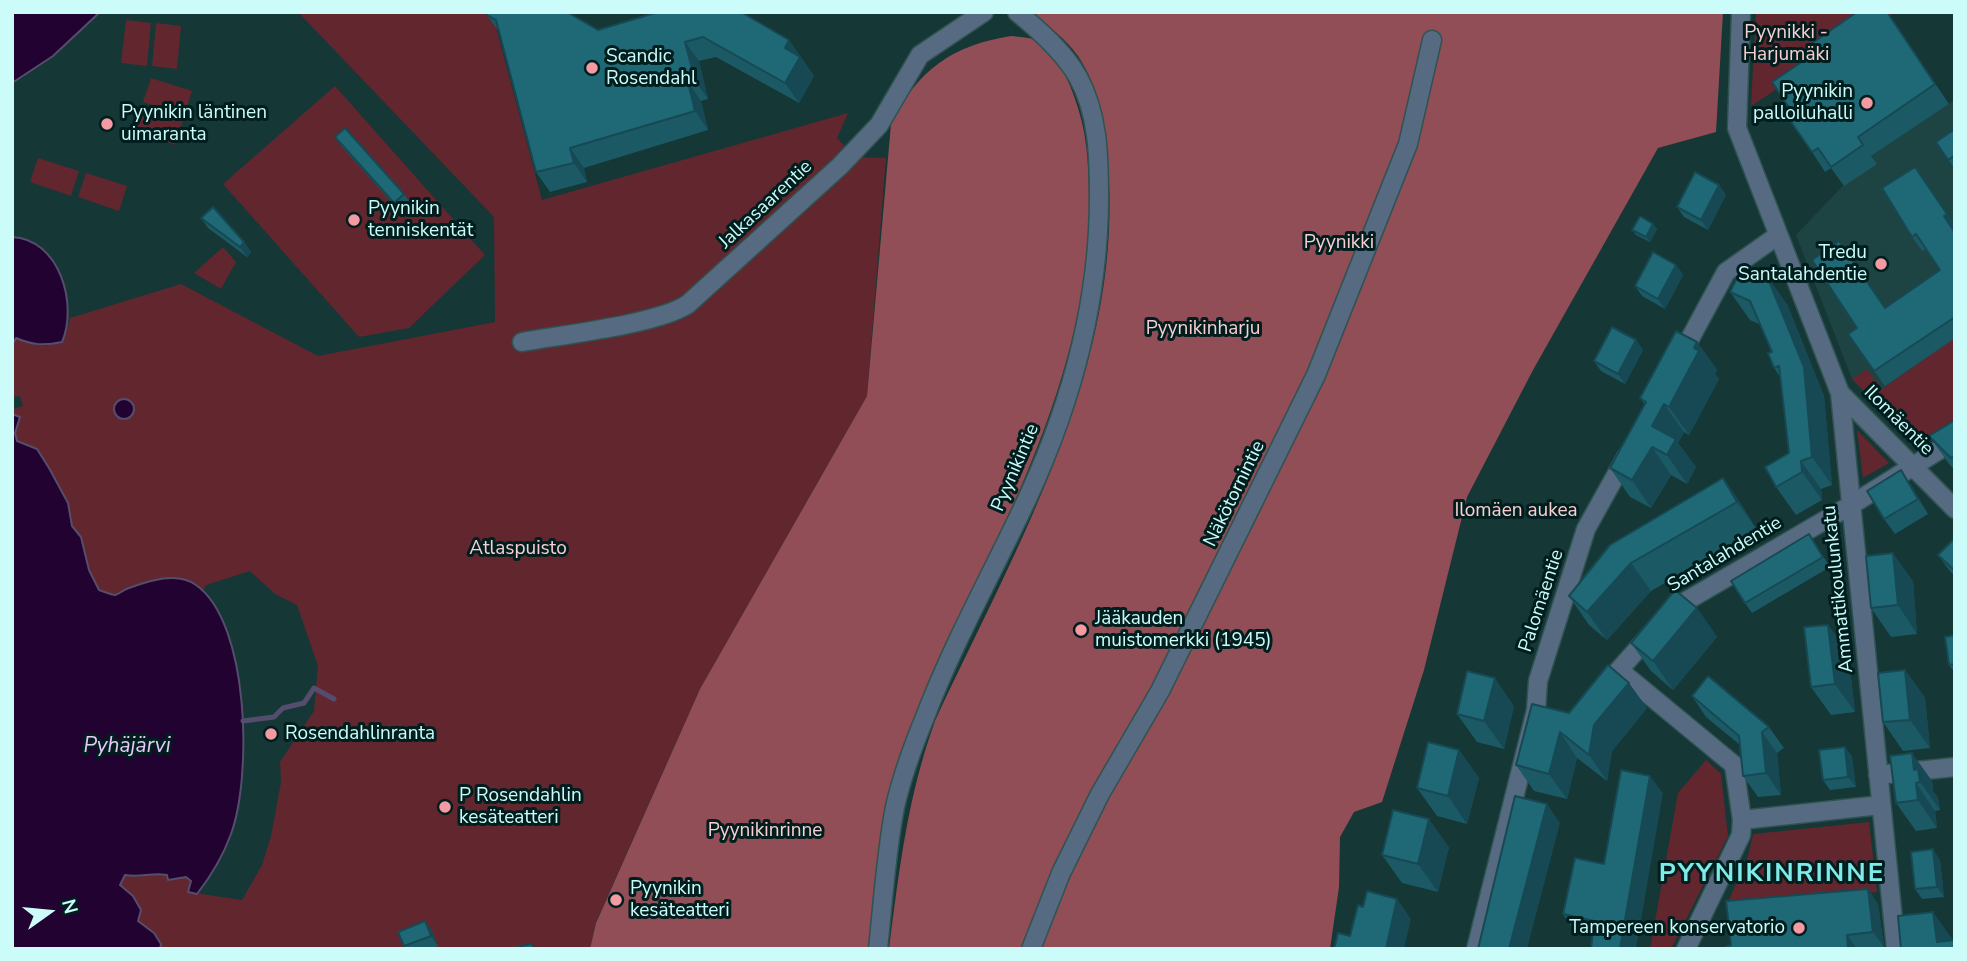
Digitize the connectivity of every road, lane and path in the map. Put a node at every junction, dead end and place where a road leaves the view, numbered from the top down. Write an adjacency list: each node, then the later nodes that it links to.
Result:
1 (984, 12): 6 (street, Jalkasaarentie)
2 (1017, 12): 22 (street, Pyynikintie)
3 (1741, 12): 5 (street, Ammattikoulunkatu)
4 (1432, 40): 23 (street, Näkötornintie)
5 (1777, 236): 7 (street); 8 (street, Ammattikoulunkatu)
6 (522, 342)
7 (1668, 378)
8 (1840, 393): 11 (street, Ilomäentie); 12 (street, Ammattikoulunkatu)
9 (1637, 437): 16 (street, Palomäentie)
10 (1955, 440): 11 (street, Santalahdentie)
11 (1912, 465): 12 (street, Santalahdentie); 13 (street, Ilomäentie)
12 (1851, 505): 14 (street, Santalahdentie); 19 (street, Ammattikoulunkatu)
13 (1955, 509)
14 (1619, 670): 15 (street, Santalahdentie); 21 (street)
15 (1591, 701)
16 (1536, 710): 17 (street); 24 (street, Palomäentie)
17 (1556, 715)
18 (1955, 767): 19 (street)
19 (1878, 775): 20 (street, Ammattikoulunkatu)
20 (1881, 805): 21 (street); 26 (street, Ammattikoulunkatu)
21 (1742, 820): 25 (street)
22 (878, 949)
23 (1031, 949)
24 (1476, 949)
25 (1686, 949)
26 (1896, 949)

